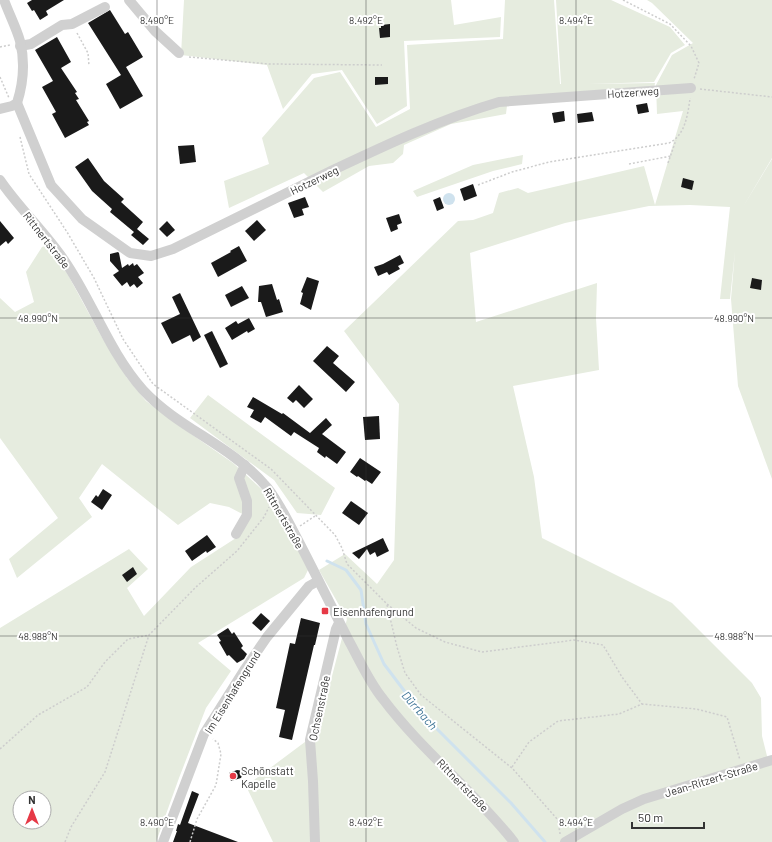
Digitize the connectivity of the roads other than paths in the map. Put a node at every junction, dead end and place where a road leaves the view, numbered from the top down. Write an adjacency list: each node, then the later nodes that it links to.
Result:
1 (4, 0): 4 (street)
2 (129, 0): 5 (street)
3 (105, 7): 4 (street)
4 (20, 46): 7 (street)
5 (180, 53)
6 (691, 88): 7 (street, Hotzerweg)
7 (15, 105): 8 (street)
8 (0, 109)
9 (0, 180): 10 (street, Rittnertstraße)
10 (244, 465): 11 (street); 12 (street, Rittnertstraße)
11 (236, 534)
12 (318, 581): 13 (street, Rittnertstraße); 16 (street, Im Eisenhafengrund)
13 (340, 623): 17 (street, Ochsenstraße); 18 (street, Rittnertstraße)
14 (772, 760): 15 (street, Jean-Ritzert-Straße)
15 (563, 838)
16 (163, 842)
17 (315, 842)
18 (514, 842)

